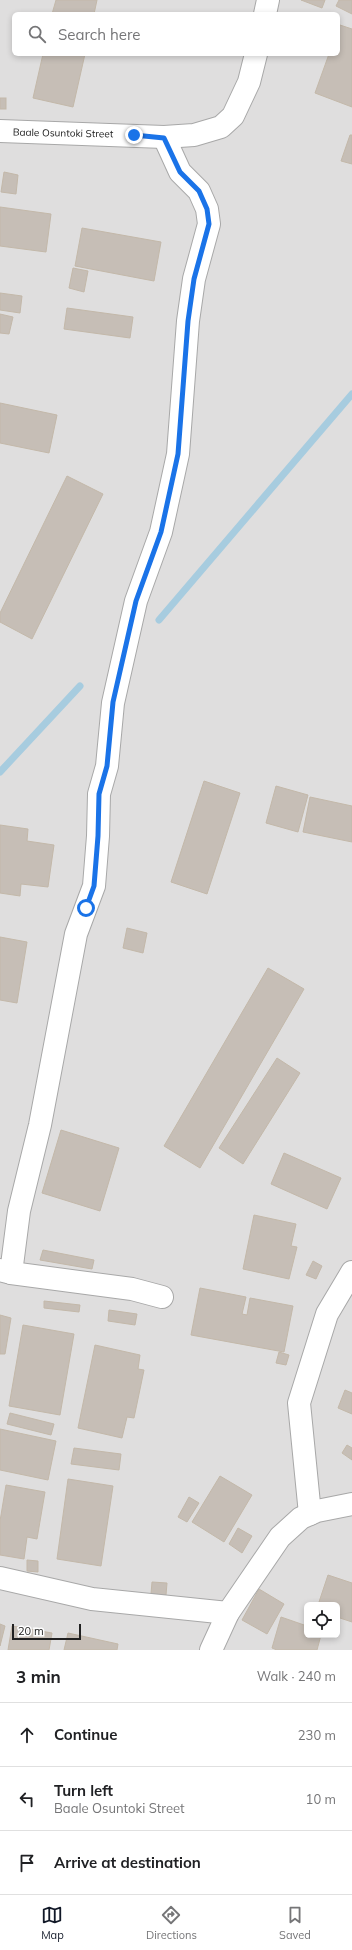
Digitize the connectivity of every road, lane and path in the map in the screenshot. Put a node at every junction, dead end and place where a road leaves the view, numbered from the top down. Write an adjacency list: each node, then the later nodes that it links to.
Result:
1 (268, 0): 2 (street)
2 (265, 12)
3 (256, 56): 5 (street, Baale Osuntoki Street)
4 (0, 131): 5 (street, Baale Osuntoki Street)
5 (164, 138): 6 (street)
6 (6, 1271): 8 (street)
7 (352, 1272): 10 (street)
8 (162, 1297)
9 (352, 1504): 10 (street)
10 (310, 1514): 12 (street)
11 (0, 1578): 12 (street)
12 (228, 1613): 13 (street)
13 (211, 1650)

